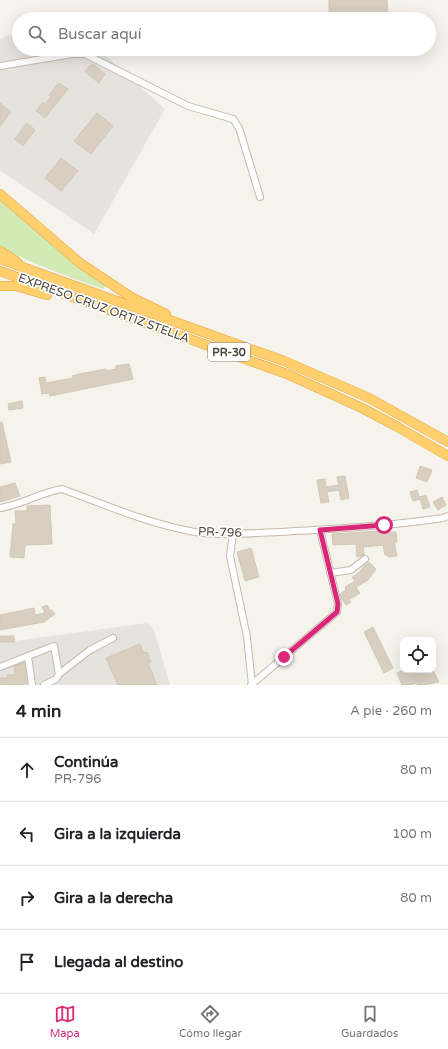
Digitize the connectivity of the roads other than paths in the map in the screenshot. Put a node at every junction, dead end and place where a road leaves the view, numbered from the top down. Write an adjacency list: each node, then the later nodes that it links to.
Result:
1 (60, 56): 3 (street)
2 (89, 56): 5 (street)
3 (0, 66)
4 (0, 194): 12 (highway)
5 (260, 197)
6 (0, 251): 8 (highway)
7 (0, 260): 8 (highway, EXPRESO CRUZ ORTIZ STELLA / PR-30)
8 (21, 267): 12 (highway, EXPRESO CRUZ ORTIZ STELLA / PR-30)
9 (0, 271): 11 (highway, EXPRESO CRUZ ORTIZ STELLA / PR-30)
10 (0, 286): 11 (highway)
11 (80, 301): 14 (highway, EXPRESO CRUZ ORTIZ STELLA / PR-30)
12 (194, 329): 13 (highway, EXPRESO CRUZ ORTIZ STELLA / PR-30)
13 (448, 442)
14 (448, 456)
15 (0, 508): 18 (street, PR-796 / PR-796)
16 (448, 516): 17 (street, PR-796 / PR-796)
17 (320, 530): 18 (street, PR-796 / PR-796); 20 (street)
18 (233, 534): 27 (street)
19 (365, 559): 20 (street)
20 (330, 573): 27 (street)
21 (114, 638): 24 (street)
22 (28, 656): 23 (street); 24 (street); 25 (street)
23 (0, 668)
24 (59, 674): 26 (street)
25 (32, 685)
26 (44, 685)
27 (252, 685)

